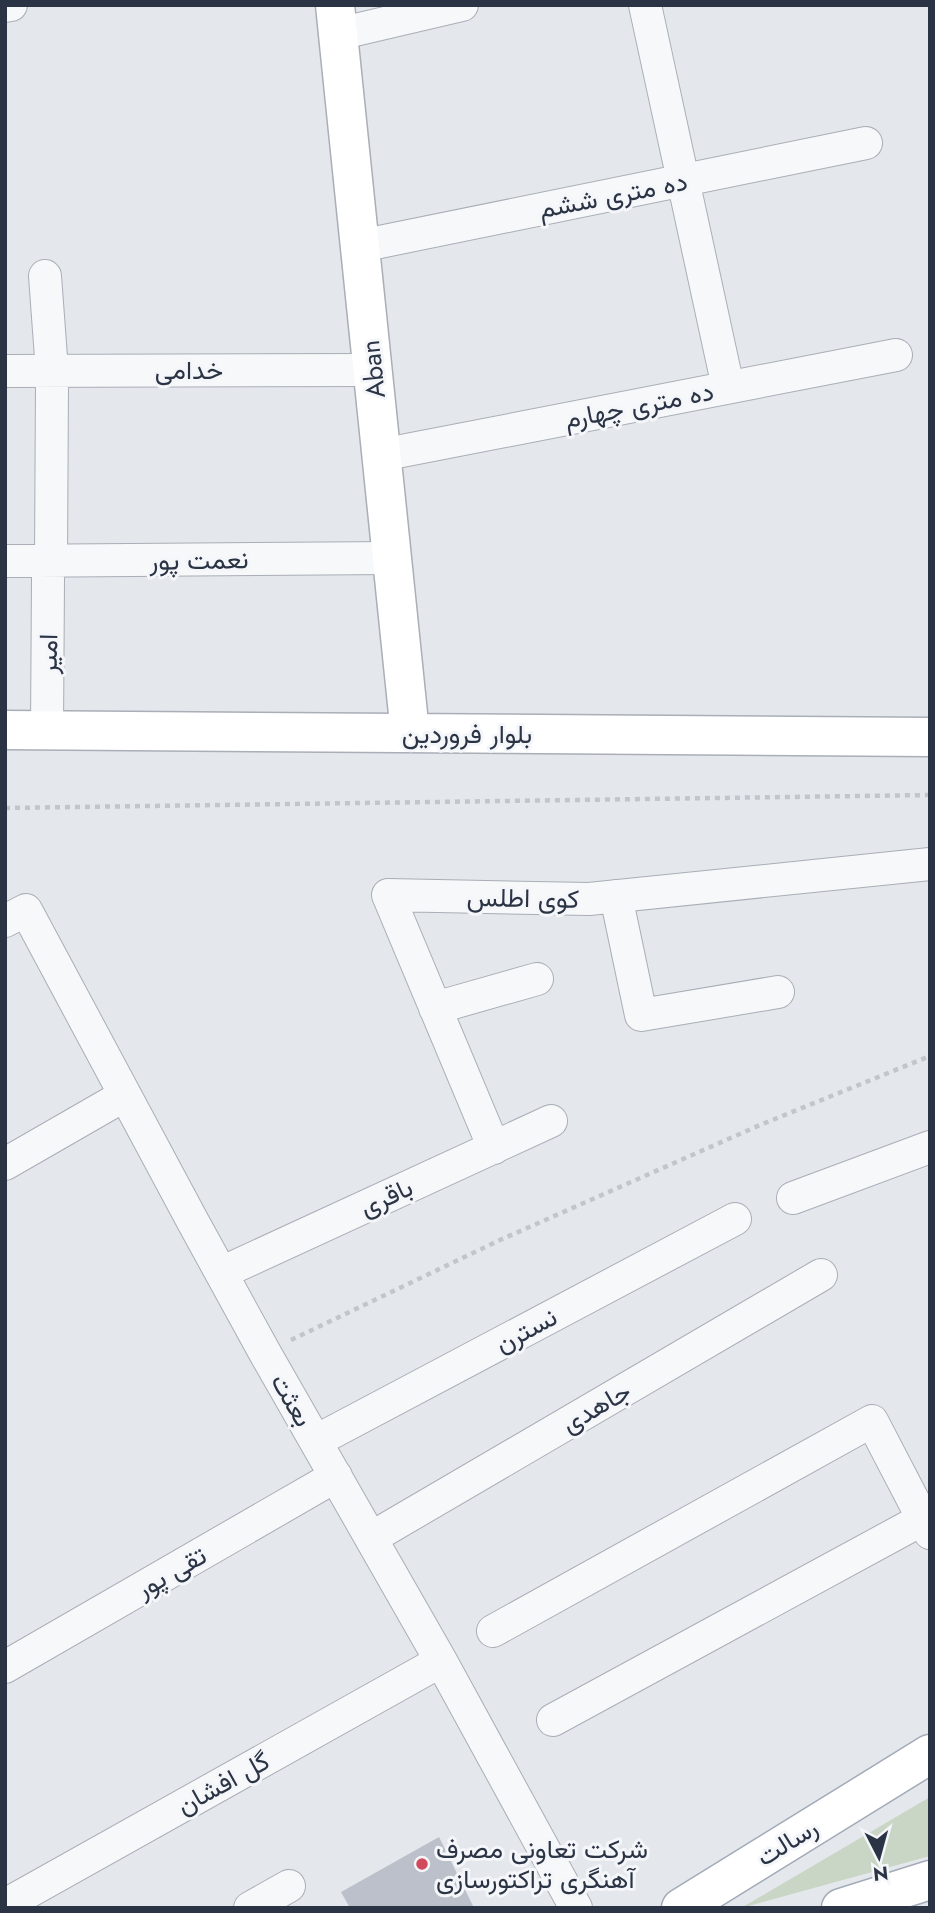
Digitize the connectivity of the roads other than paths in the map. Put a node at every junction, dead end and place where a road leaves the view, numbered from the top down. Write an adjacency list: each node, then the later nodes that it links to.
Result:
1 (11, 5): 4 (street)
2 (462, 5): 5 (street)
3 (645, 5): 7 (street)
4 (5, 6)
5 (337, 20): 8 (main road, Aban)
6 (866, 143): 7 (street, ده متری ششم)
7 (683, 181): 8 (street, ده متری ششم); 14 (street)
8 (360, 246): 11 (main road, Aban)
9 (45, 276): 13 (street, امیر)
10 (896, 355): 14 (street, ده متری چهارم)
11 (373, 370): 13 (street, خدامی); 15 (main road, Aban)
12 (5, 371): 13 (street, خدامی)
13 (52, 376): 18 (street, امیر)
14 (728, 387): 15 (street, ده متری چهارم)
15 (381, 455): 16 (main road, Aban)
16 (392, 558): 18 (street, نعمت پور); 21 (main road, Aban)
17 (5, 561): 18 (street, نعمت پور)
18 (50, 570): 20 (street, امیر)
19 (5, 730): 20 (main road, بلوار فروردین)
20 (47, 730): 21 (main road, بلوار فروردین)
21 (410, 733): 22 (main road, بلوار فروردین)
22 (930, 737)
23 (930, 864): 24 (street, کوی اطلس)
24 (616, 896): 27 (street); 28 (street, کوی اطلس)
25 (5, 921): 29 (street, بعثت)
26 (537, 979): 28 (street)
27 (778, 992)
28 (435, 1008): 31 (street, کوی اطلس)
29 (124, 1095): 33 (street); 36 (street, بعثت)
30 (551, 1121): 31 (street, باقری)
31 (494, 1147): 36 (street, باقری)
32 (930, 1147): 34 (street)
33 (5, 1164)
34 (793, 1198)
35 (735, 1219): 38 (street, نسترن)
36 (222, 1273): 38 (street, بعثت)
37 (821, 1275): 41 (street, جاهدی)
38 (316, 1441): 39 (street, بعثت)
39 (336, 1476): 41 (street, بعثت); 44 (street, تقی پور)
40 (927, 1526): 42 (street); 45 (street)
41 (371, 1538): 43 (street, بعثت)
42 (493, 1631)
43 (441, 1661): 49 (street, گل افشان); 51 (street, بعثت)
44 (5, 1667)
45 (553, 1720)
46 (930, 1755): 52 (main road, رسالت)
47 (926, 1884): 53 (main road)
48 (289, 1886): 50 (street)
49 (5, 1905)
50 (250, 1908)
51 (576, 1908)
52 (681, 1908)
53 (841, 1908)

